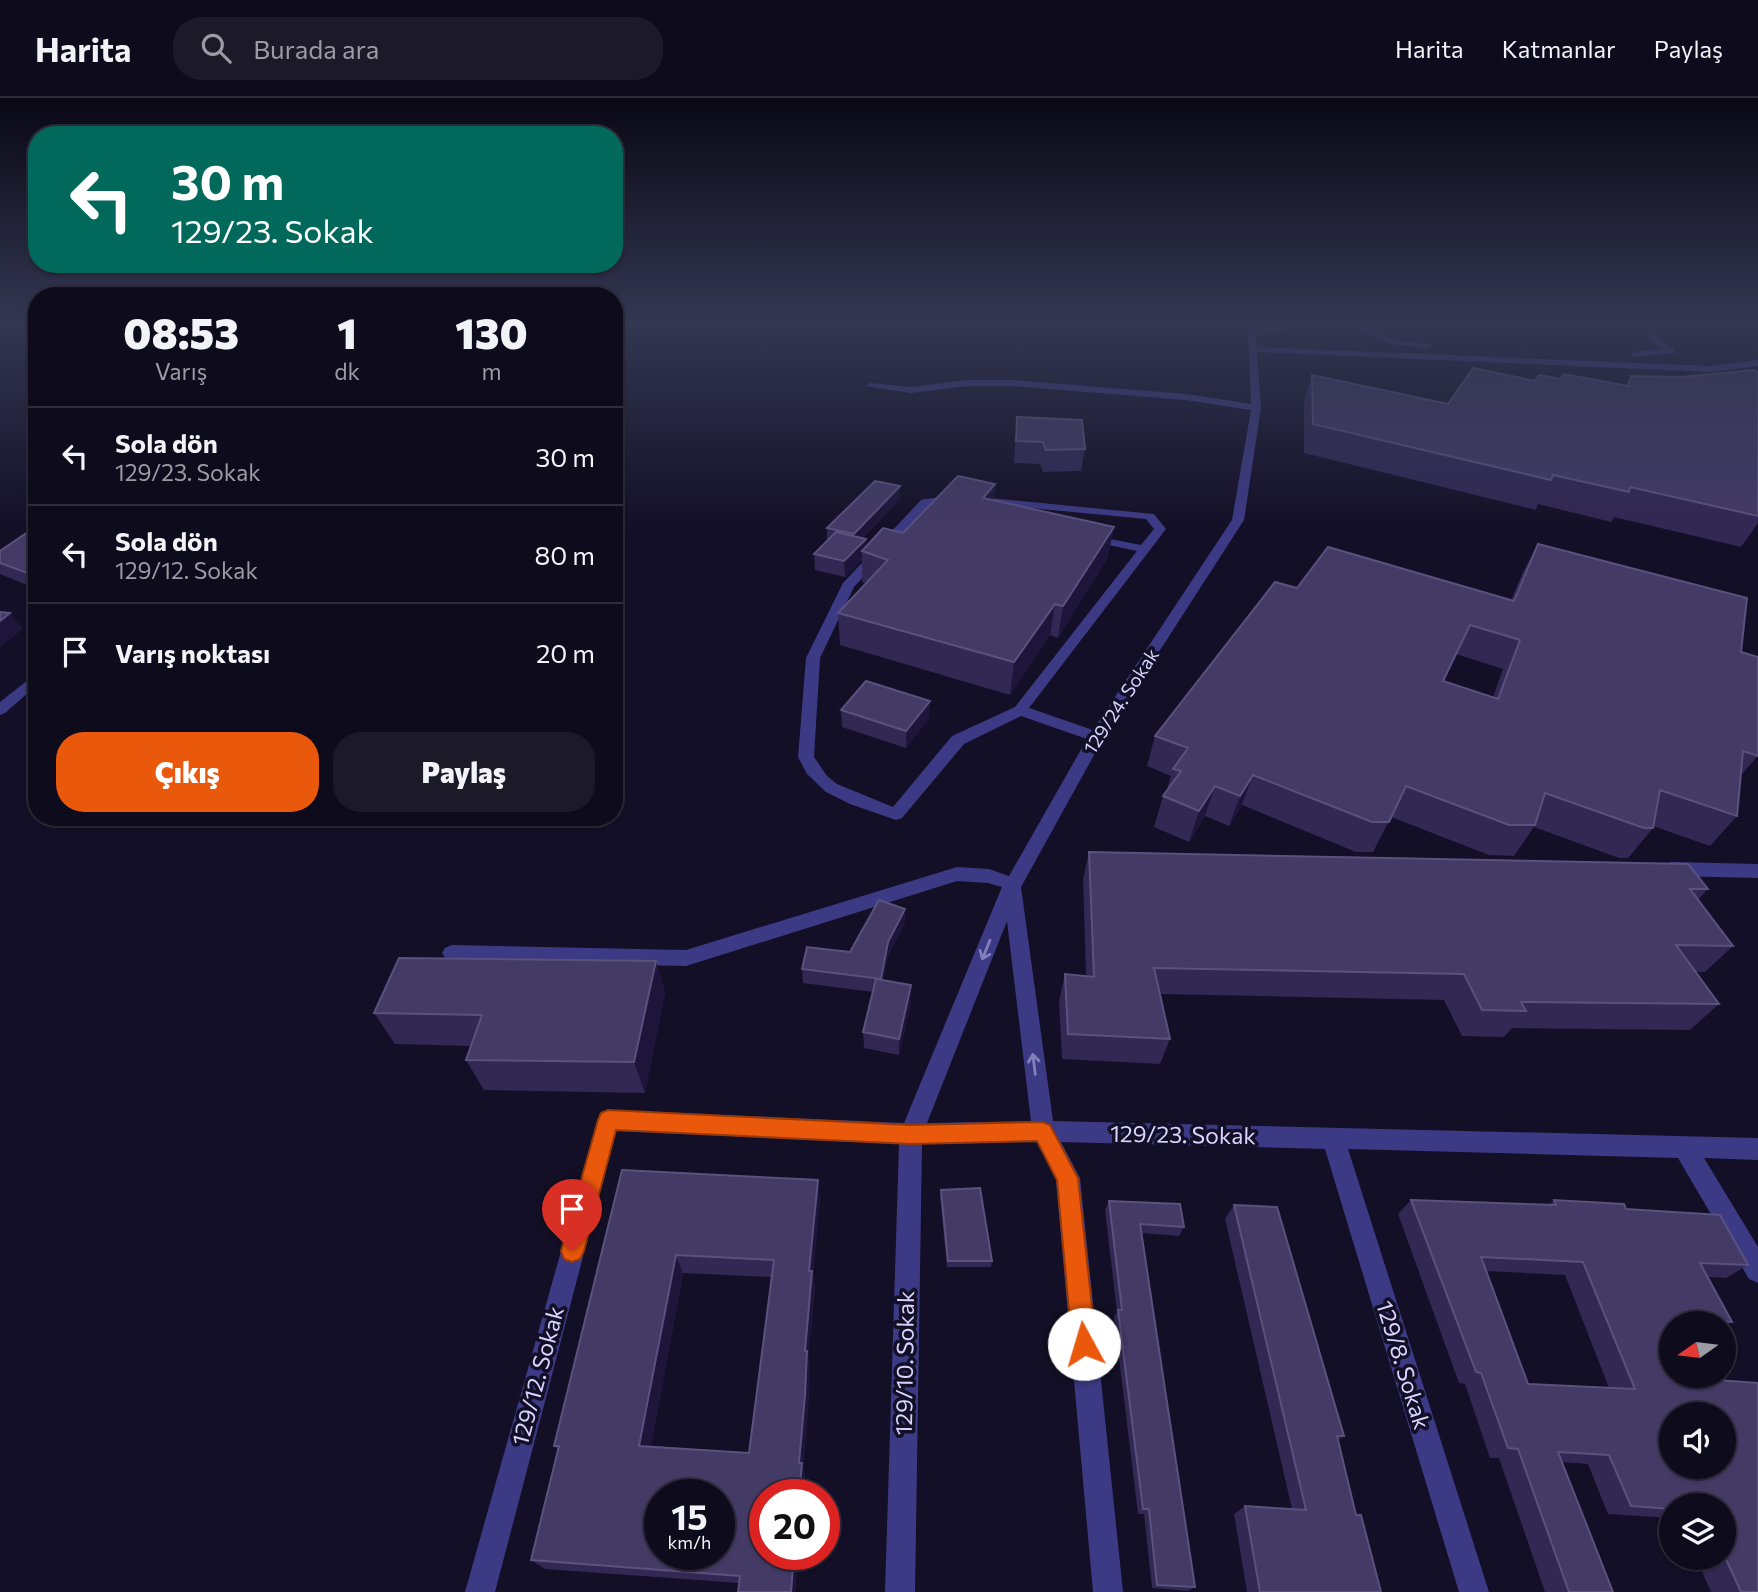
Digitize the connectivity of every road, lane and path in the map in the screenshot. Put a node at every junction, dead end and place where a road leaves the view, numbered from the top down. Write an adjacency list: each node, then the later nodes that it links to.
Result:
1 (1108, 391): 3 (street)
2 (1255, 391): 3 (street)
3 (1256, 408): 9 (street, 129/24. Sokak)
4 (1076, 535): 5 (street)
5 (1144, 549): 8 (street); 8 (street)
6 (28, 685): 7 (street)
7 (0, 710)
8 (1020, 710): 9 (street)
9 (1096, 737): 12 (street, 129/24. Sokak)
10 (1646, 869): 11 (street)
11 (1758, 871)
12 (1013, 886): 13 (street); 15 (street, one-way to 12); 16 (street, 129/24. Sokak, one-way to 16)
13 (452, 953)
14 (608, 1120): 16 (street, 129/23. Sokak); 21 (street, 129/12. Sokak)
15 (1042, 1131): 16 (street, 129/23. Sokak); 17 (street, 129/23. Sokak); 23 (street)
16 (911, 1134): 22 (street, 129/10. Sokak)
17 (1333, 1138): 18 (street, 129/23. Sokak); 24 (street, 129/8. Sokak)
18 (1685, 1148): 19 (street, 129/23. Sokak); 20 (street)
19 (1758, 1149)
20 (1758, 1270)
21 (480, 1592)
22 (900, 1592)
23 (1108, 1592)
24 (1474, 1592)

